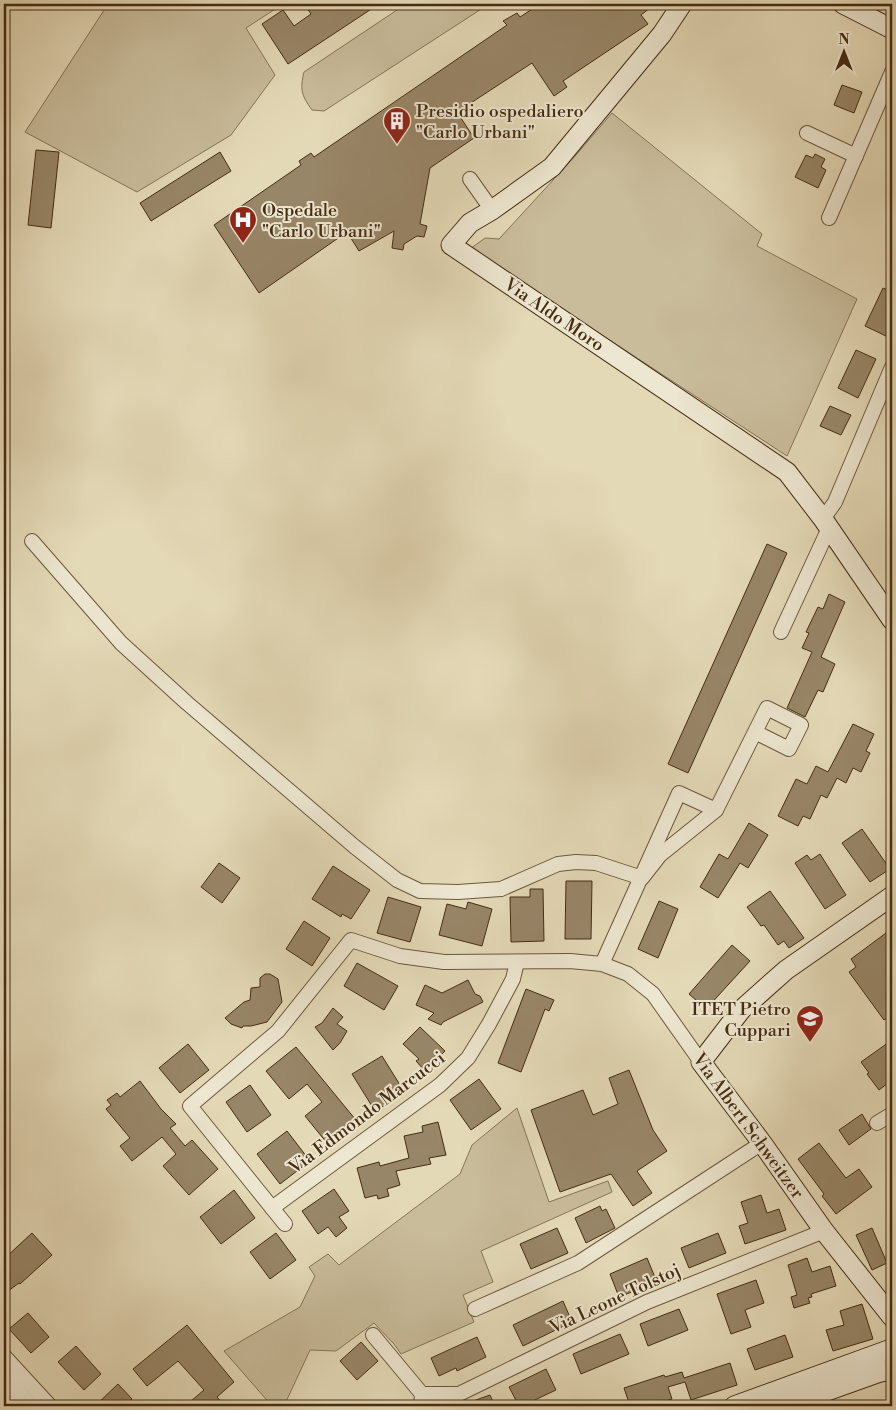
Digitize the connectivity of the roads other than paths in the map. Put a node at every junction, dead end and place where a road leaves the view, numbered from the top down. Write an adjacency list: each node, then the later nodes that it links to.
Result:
1 (682, 4): 8 (street, Via Aldo Moro)
2 (849, 5): 3 (street)
3 (892, 29)
4 (892, 72): 6 (street)
5 (807, 133): 6 (street)
6 (856, 156): 9 (street)
7 (470, 179): 8 (street)
8 (492, 210): 11 (street, Via Aldo Moro)
9 (829, 218)
10 (892, 367): 11 (street)
11 (826, 523): 13 (street, Via Aldo Moro); 14 (street)
12 (32, 541): 17 (street)
13 (892, 620)
14 (781, 632)
15 (756, 732): 16 (street)
16 (716, 810): 17 (street); 17 (street)
17 (642, 878): 20 (street)
18 (892, 896): 21 (street)
19 (517, 962): 20 (street, Via Albert Schweitzer); 25 (street, Via Edmondo Marcucci); 25 (street, Via Albert Schweitzer)
20 (602, 964): 21 (street, Via Albert Schweitzer)
21 (701, 1062): 24 (street, Via Albert Schweitzer)
22 (892, 1114): 23 (street)
23 (877, 1123)
24 (762, 1143): 27 (street, Via Albert Schweitzer); 28 (street)
25 (272, 1208): 26 (street)
26 (285, 1224)
27 (824, 1231): 29 (street, Via Albert Schweitzer); 35 (street, Via Leone Tolstoj)
28 (475, 1309)
29 (891, 1318)
30 (373, 1335): 35 (street)
31 (892, 1351): 38 (street)
32 (4, 1356): 37 (street)
33 (892, 1370): 39 (street)
34 (4, 1380): 36 (street)
35 (421, 1400)
36 (28, 1406)
37 (50, 1406)
38 (734, 1406)
39 (785, 1406)

